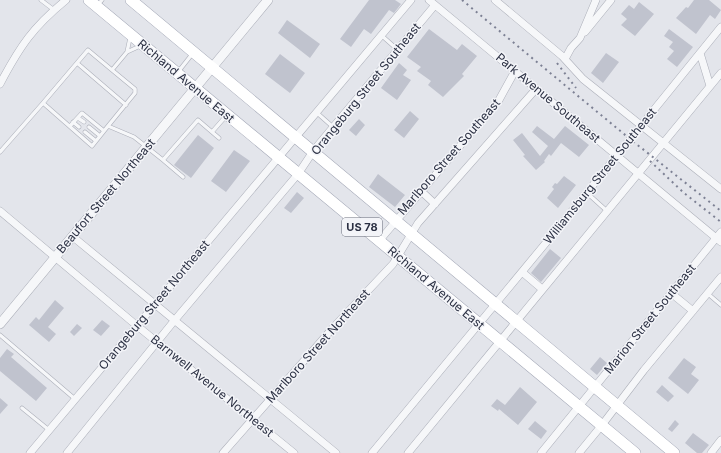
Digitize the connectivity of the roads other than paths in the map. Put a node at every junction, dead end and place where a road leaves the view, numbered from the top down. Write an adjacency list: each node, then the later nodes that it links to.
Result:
1 (42, 0): 11 (lane)
2 (66, 0): 11 (street)
3 (131, 0): 19 (main road, Richland Avenue East / US 78)
4 (268, 0): 25 (street, Beaufort Street Northeast)
5 (411, 0): 14 (street, Orangeburg Street Southeast)
6 (495, 0): 21 (street)
7 (596, 0): 15 (street)
8 (611, 0): 15 (street)
9 (96, 2): 13 (main road, Richland Avenue East / US 78)
10 (432, 2): 17 (street, Orangeburg Street Southeast); 27 (street, Park Avenue Southeast)
11 (54, 10): 35 (street)
12 (721, 27): 20 (street, Williamsburg Street Southeast)
13 (130, 35): 16 (main road, Richland Avenue East / US 78); 18 (lane)
14 (381, 35): 17 (lane); 43 (street, Orangeburg Street Southeast)
15 (580, 38): 21 (street)
16 (143, 45): 18 (lane); 29 (main road, Richland Avenue East / US 78)
17 (398, 50): 53 (street, Orangeburg Street Southeast)
18 (127, 52): 26 (lane)
19 (194, 52): 25 (main road, Richland Avenue East / US 78); 29 (lane)
20 (700, 53): 37 (street); 50 (street, Williamsburg Street Southeast)
21 (565, 59): 50 (street)
22 (77, 63): 23 (lane); 41 (lane); 42 (lane)
23 (104, 63): 24 (lane); 26 (lane)
24 (101, 68)
25 (212, 68): 39 (street, Beaufort Street Northeast); 58 (main road, Richland Avenue East / US 78)
26 (111, 70): 28 (lane); 30 (lane)
27 (514, 70): 40 (street, Park Avenue Southeast); 72 (street, Marlboro Street Southeast)
28 (107, 73)
29 (177, 73): 39 (main road, Richland Avenue East / US 78)
30 (117, 74): 32 (lane); 33 (lane)
31 (721, 74): 37 (street)
32 (114, 78)
33 (123, 79): 34 (lane); 36 (lane)
34 (120, 83)
35 (0, 84)
36 (130, 84): 38 (lane); 42 (lane)
37 (710, 86): 61 (street)
38 (126, 89)
39 (196, 89): 44 (main road, Richland Avenue East / US 78); 62 (street, Beaufort Street Northeast)
40 (536, 89): 65 (street, Park Avenue Southeast); 74 (street, Marlboro Street Southeast)
41 (44, 102): 48 (lane); 63 (lane)
42 (126, 105): 49 (lane)
43 (316, 112): 53 (lane); 58 (street, Orangeburg Street Southeast)
44 (227, 115): 56 (lane); 66 (main road, Richland Avenue East / US 78)
45 (78, 118): 46 (lane); 47 (lane); 54 (lane)
46 (73, 122): 48 (lane); 51 (lane)
47 (84, 122)
48 (70, 126): 60 (lane)
49 (108, 126): 54 (lane); 62 (lane)
50 (640, 126): 61 (street); 65 (street, Williamsburg Street Southeast)
51 (80, 127)
52 (89, 127): 57 (lane)
53 (333, 128): 64 (street, Orangeburg Street Southeast)
54 (104, 131): 57 (lane)
55 (85, 132): 60 (lane)
56 (212, 132): 59 (lane); 67 (lane)
57 (100, 136): 60 (lane)
58 (294, 137): 64 (main road, Richland Avenue East / US 78); 66 (street, Orangeburg Street Southeast)
59 (219, 138)
60 (96, 141)
61 (663, 142): 68 (street); 71 (street)
62 (148, 146): 67 (lane); 79 (street, Beaufort Street Northeast)
63 (0, 152)
64 (314, 153): 69 (street, Orangeburg Street Southeast); 77 (main road, Richland Avenue East / US 78)
65 (616, 155): 68 (street, Park Avenue Southeast); 73 (street, Williamsburg Street Southeast)
66 (278, 157): 69 (main road, Richland Avenue East / US 78); 89 (street, Orangeburg Street Northeast)
67 (163, 160): 70 (lane)
68 (638, 173): 76 (street); 80 (street, Park Avenue Southeast)
69 (298, 174): 81 (main road, Richland Avenue East / US 78); 93 (street)
70 (184, 177)
71 (721, 189)
72 (421, 191): 74 (street); 77 (street, Marlboro Street Southeast)
73 (587, 193): 76 (lane); 84 (street, Williamsburg Street Southeast)
74 (435, 204): 78 (street, Marlboro Street Southeast)
75 (0, 211): 82 (street, Barnwell Avenue Northeast)
76 (607, 211): 86 (street)
77 (395, 220): 78 (main road, Richland Avenue East / US 78); 81 (street, Marlboro Street Southeast)
78 (411, 234): 83 (street, Marlboro Street Southeast); 90 (main road, Richland Avenue East / US 78)
79 (72, 236): 82 (street, Beaufort Street Northeast); 89 (street)
80 (719, 237): 87 (street, Marion Street Southeast)
81 (379, 241): 83 (main road, Richland Avenue East / US 78)
82 (55, 257): 95 (street, Beaufort Street Northeast); 97 (street, Barnwell Avenue Northeast)
83 (398, 257): 96 (main road, Richland Avenue East / US 78); 102 (street, Marlboro Street Northeast)
84 (522, 272): 86 (street); 90 (street, Williamsburg Street Southeast)
85 (721, 277): 88 (street)
86 (542, 289): 94 (street)
87 (671, 293): 92 (street); 101 (street, Marion Street Southeast)
88 (707, 293): 91 (lane); 92 (street)
89 (154, 305): 93 (street); 97 (street, Orangeburg Street Northeast)
90 (494, 305): 94 (main road, Richland Avenue East / US 78); 96 (street, Williamsburg Street Southeast)
91 (721, 305)
92 (693, 311): 104 (street)
93 (174, 321): 99 (street); 102 (street)
94 (516, 322): 100 (street); 101 (main road, Richland Avenue East / US 78)
95 (0, 324)
96 (479, 324): 100 (main road, Richland Avenue East / US 78); 116 (street, Williamsburg Street Southeast)
97 (136, 325): 99 (street, Barnwell Avenue Northeast); 103 (street, Orangeburg Street Northeast)
98 (0, 335): 103 (lane)
99 (157, 342): 107 (street, Barnwell Avenue Northeast); 112 (street)
100 (500, 342): 105 (main road, Richland Avenue East / US 78); 117 (street)
101 (594, 387): 104 (main road, Richland Avenue East / US 78); 105 (street, Marion Street Southeast)
102 (270, 398): 107 (street, Marlboro Street Northeast); 115 (street)
103 (75, 399): 109 (street, Orangeburg Street Northeast)
104 (617, 406): 108 (street); 121 (main road, Richland Avenue East / US 78)
105 (579, 407): 108 (main road, Richland Avenue East / US 78); 118 (street, Marion Street Southeast)
106 (22, 408): 109 (lane)
107 (252, 419): 113 (street, Marlboro Street Northeast); 114 (street, Barnwell Avenue Northeast)
108 (602, 425): 119 (street); 120 (main road, Richland Avenue East / US 78)
109 (49, 430): 111 (street, Orangeburg Street Northeast)
110 (721, 440): 122 (street)
111 (30, 453)
112 (67, 453)
113 (222, 453)
114 (294, 453)
115 (336, 453)
116 (372, 453)
117 (408, 453)
118 (541, 453)
119 (579, 453)
120 (635, 453)
121 (674, 453)
122 (711, 453)

